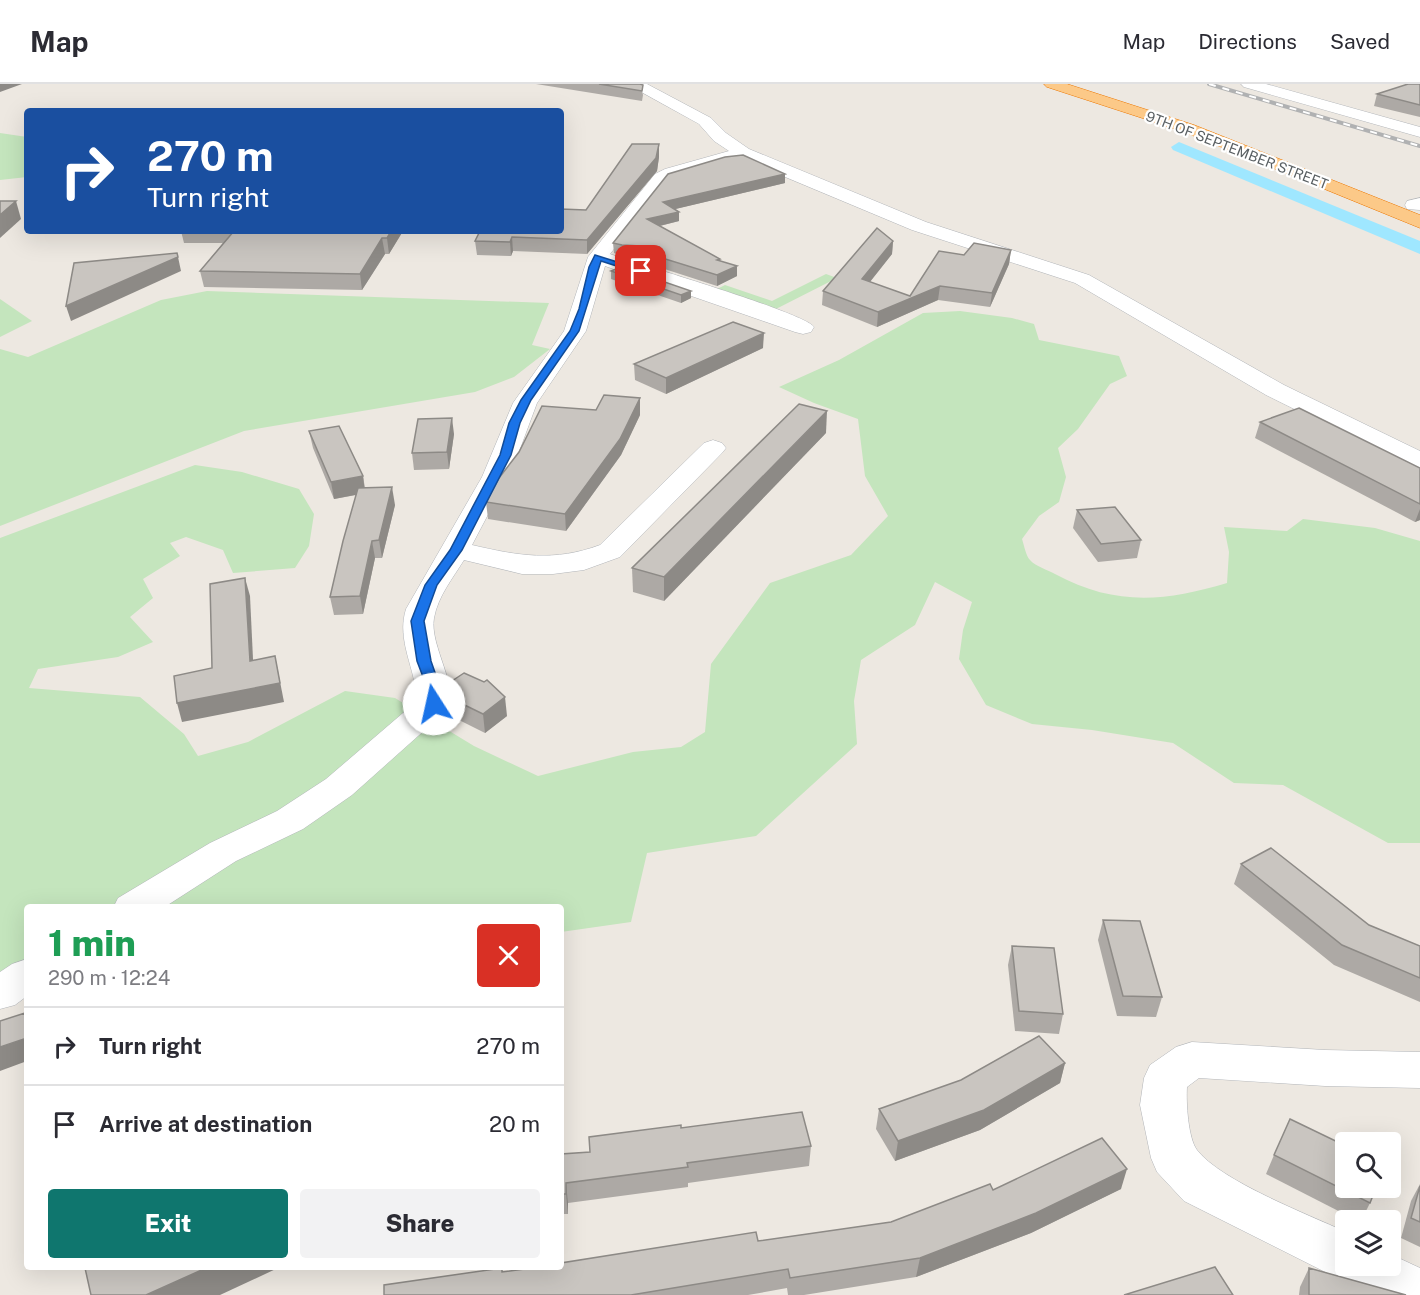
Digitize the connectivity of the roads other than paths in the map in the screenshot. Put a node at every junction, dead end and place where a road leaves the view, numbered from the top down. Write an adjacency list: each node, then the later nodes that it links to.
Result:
1 (635, 84): 10 (street)
2 (1052, 84): 11 (highway, 9TH OF SEPTEMBER STREET)
3 (1081, 84): 11 (highway, 9TH OF SEPTEMBER STREET)
4 (1250, 84): 7 (street)
5 (1266, 84): 7 (street)
6 (1324, 88): 8 (street)
7 (1294, 96): 9 (street)
8 (1420, 126)
9 (1420, 132)
10 (743, 153): 12 (street); 15 (street)
11 (1419, 210)
12 (598, 257): 13 (street); 16 (street)
13 (771, 341)
14 (713, 448): 16 (street)
15 (1420, 461)
16 (456, 550): 17 (street)
17 (138, 904)
18 (24, 977): 19 (street)
19 (0, 993)
20 (1420, 1070): 21 (street)
21 (1335, 1252)
22 (1384, 1276): 23 (street)
23 (1418, 1295)

